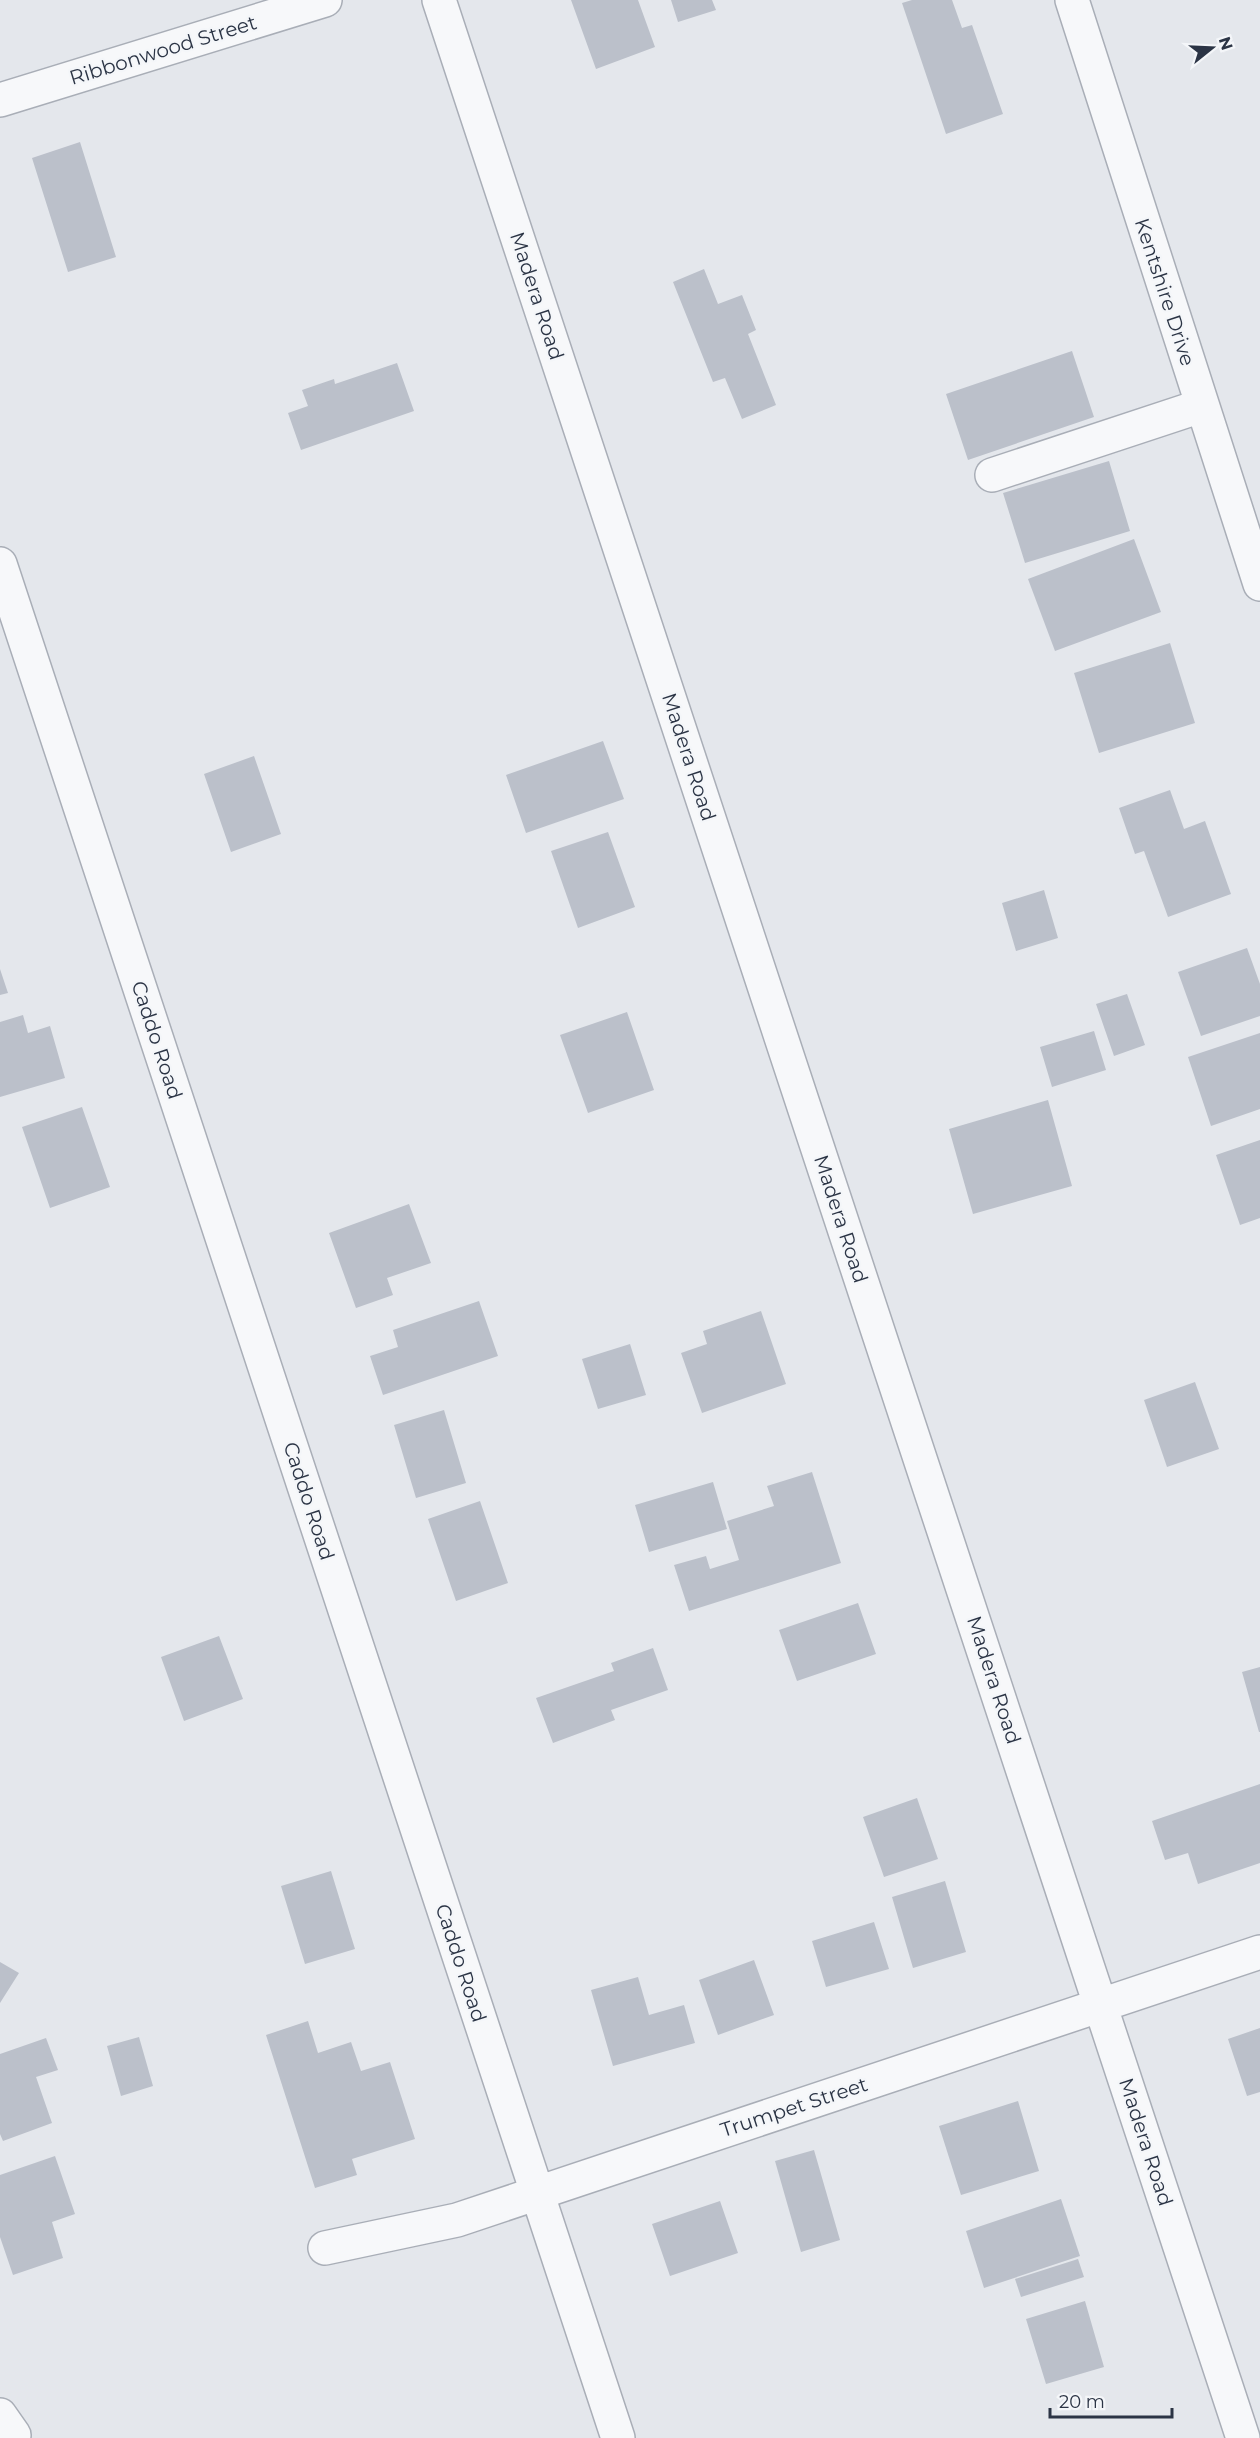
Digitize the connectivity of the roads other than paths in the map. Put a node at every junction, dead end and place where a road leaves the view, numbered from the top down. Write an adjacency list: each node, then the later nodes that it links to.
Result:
1 (326, 0): 4 (street, Ribbonwood Street)
2 (439, 0): 10 (street, Madera Road)
3 (1072, 0): 5 (street, Kentshire Drive)
4 (0, 100)
5 (1201, 406): 6 (street); 8 (street, Kentshire Drive)
6 (992, 475)
7 (0, 564): 11 (street, Caddo Road)
8 (1260, 584)
9 (1260, 1952): 10 (street, Trumpet Street)
10 (1101, 2004): 11 (street, Trumpet Street); 14 (street, Madera Road)
11 (537, 2193): 12 (street, Trumpet Street); 13 (street, Caddo Road)
12 (325, 2248)
13 (618, 2438)
14 (1243, 2438)

